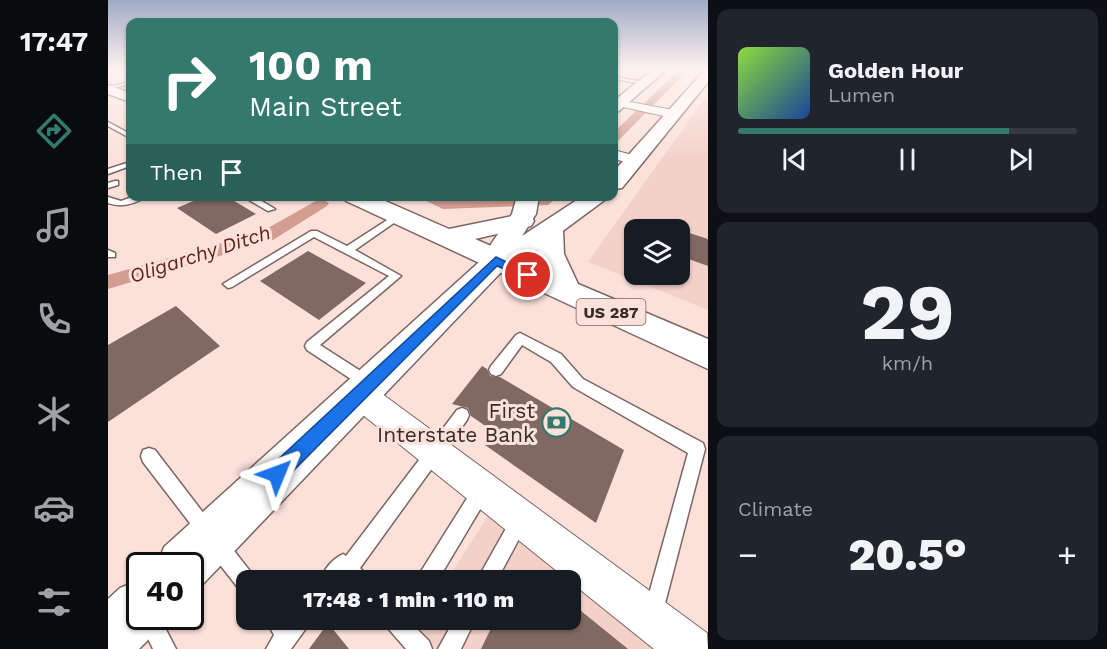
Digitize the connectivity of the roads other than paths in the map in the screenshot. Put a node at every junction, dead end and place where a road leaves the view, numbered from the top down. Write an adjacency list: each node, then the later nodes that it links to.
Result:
1 (685, 100): 3 (main road)
2 (618, 104): 3 (street)
3 (673, 114): 7 (main road)
4 (108, 124): 5 (lane)
5 (126, 133)
6 (618, 155): 7 (street)
7 (634, 160): 10 (main road)
8 (126, 165): 9 (lane)
9 (108, 172)
10 (618, 178)
11 (108, 199): 12 (lane)
12 (130, 201)
13 (256, 201): 17 (lane)
14 (365, 201): 18 (main road, US 287)
15 (592, 201): 19 (main road)
16 (526, 208): 20 (main road); 22 (main road)
17 (271, 209)
18 (398, 216): 20 (main road, US 287); 21 (lane)
19 (550, 230): 22 (main road); 24 (main road)
20 (445, 237): 22 (main road, US 287)
21 (348, 250): 23 (lane); 27 (lane)
22 (496, 261): 24 (main road, US 287); 27 (main road)
23 (228, 284)
24 (568, 292): 25 (main road, US 287)
25 (708, 355)
26 (496, 370): 41 (lane)
27 (364, 389): 29 (street); 33 (main road)
28 (462, 415): 29 (lane)
29 (435, 452): 31 (street); 38 (lane)
30 (149, 456): 33 (lane)
31 (483, 489): 32 (street); 39 (lane)
32 (521, 518): 40 (lane); 41 (street)
33 (212, 538): 34 (main road); 35 (lane)
34 (198, 552)
35 (237, 570)
36 (338, 570): 37 (lane)
37 (348, 570)
38 (356, 570)
39 (434, 570)
40 (492, 570)
41 (652, 619): 50 (street)
42 (126, 621): 46 (main road)
43 (155, 630): 47 (lane)
44 (406, 630): 48 (lane)
45 (459, 630): 49 (lane)
46 (108, 638)
47 (165, 649)
48 (421, 649)
49 (449, 649)
50 (691, 649)

